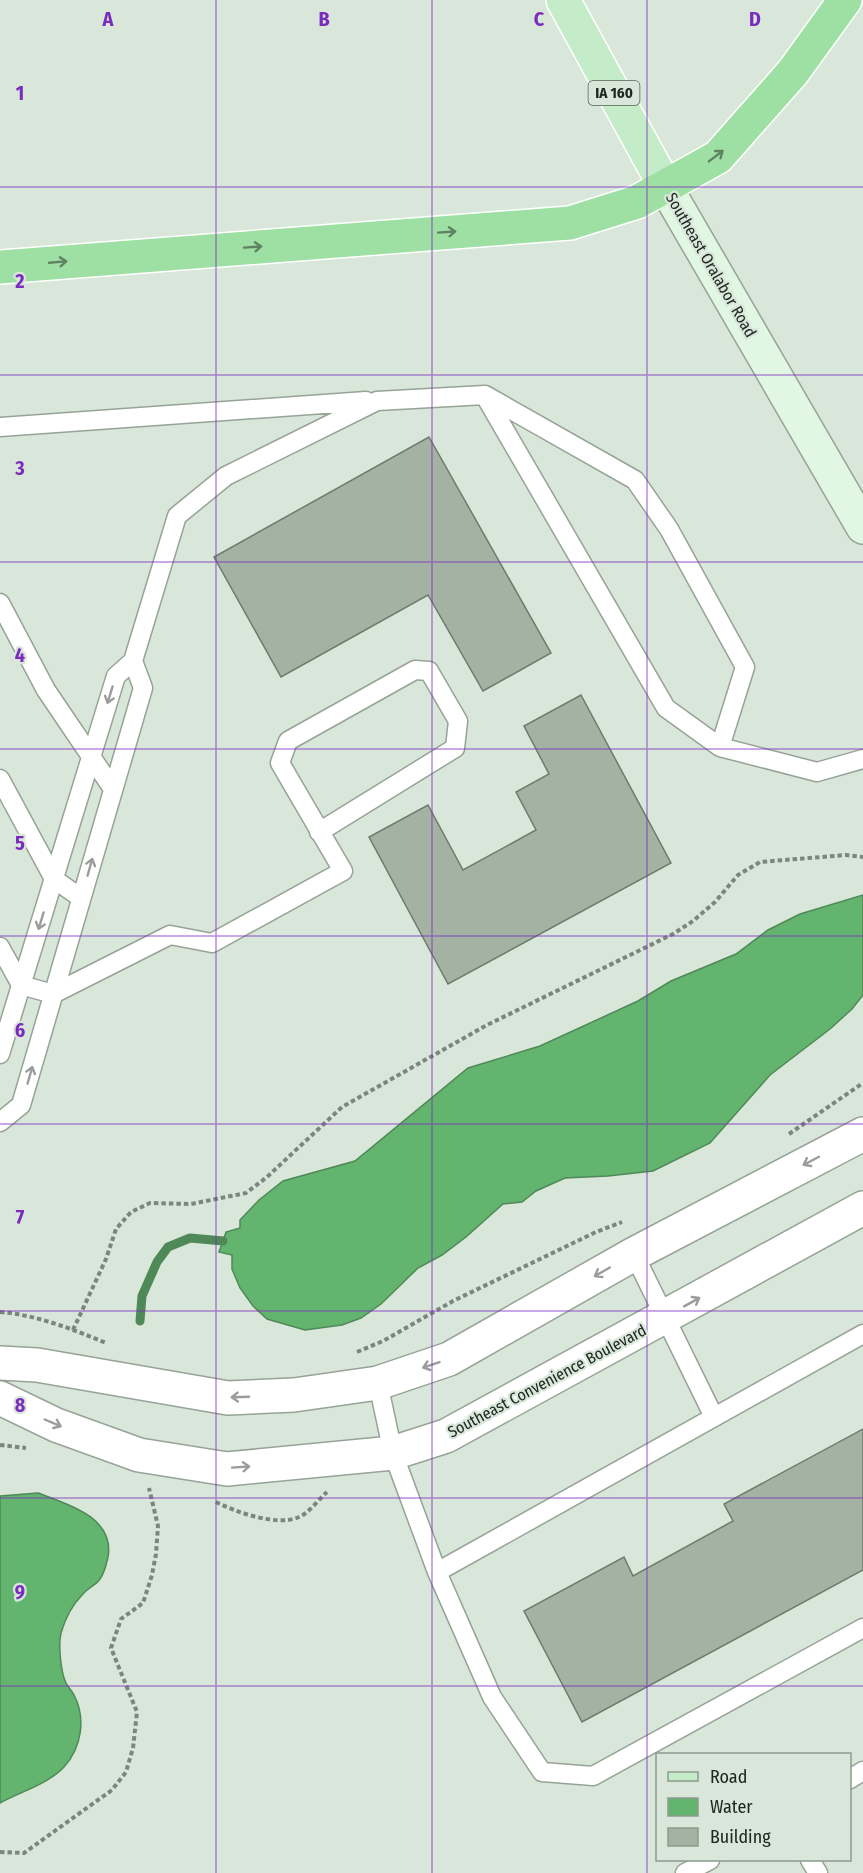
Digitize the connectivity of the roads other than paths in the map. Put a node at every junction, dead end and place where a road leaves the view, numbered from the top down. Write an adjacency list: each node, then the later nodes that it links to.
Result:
1 (563, 0): 3 (main road, Southeast Oralabor Road / IA 160)
2 (845, 0): 3 (highway, one-way to 2)
3 (665, 186): 4 (highway, one-way to 3); 8 (main road, Southeast Oralabor Road)
4 (0, 267)
5 (485, 395): 6 (lane); 11 (lane); 11 (lane)
6 (377, 401): 7 (lane); 10 (lane)
7 (0, 427)
8 (863, 527)
9 (0, 603): 12 (lane)
10 (133, 661): 12 (lane, one-way to 12); 15 (lane)
11 (720, 747): 13 (lane)
12 (92, 756): 15 (lane); 17 (lane)
13 (863, 759)
14 (0, 779): 17 (lane)
15 (113, 789): 18 (lane, one-way to 15)
16 (320, 832): 16 (lane); 21 (lane)
17 (54, 879): 18 (lane); 20 (lane, one-way to 20)
18 (81, 898): 21 (lane)
19 (0, 947): 20 (lane)
20 (21, 985): 21 (lane); 22 (lane)
21 (53, 994): 23 (lane, one-way to 21)
22 (0, 1053)
23 (0, 1122)
24 (863, 1134): 26 (street, one-way to 26)
25 (863, 1208): 27 (street, Southeast Convenience Boulevard, one-way to 25)
26 (634, 1254): 27 (lane); 30 (street, one-way to 30)
27 (664, 1318): 32 (lane); 33 (street, Southeast Convenience Boulevard)
28 (863, 1334): 32 (lane)
29 (0, 1363): 30 (street, one-way to 29)
30 (378, 1383): 33 (lane)
31 (0, 1398): 33 (street, Southeast Convenience Boulevard, one-way to 33)
32 (714, 1417): 34 (lane)
33 (393, 1454): 34 (lane)
34 (437, 1572): 35 (lane)
35 (863, 1628)
36 (708, 1861): 37 (lane)
37 (685, 1873)

